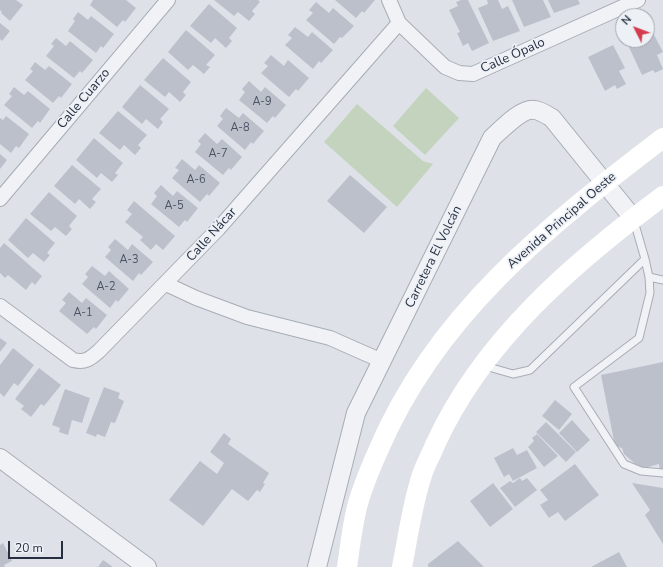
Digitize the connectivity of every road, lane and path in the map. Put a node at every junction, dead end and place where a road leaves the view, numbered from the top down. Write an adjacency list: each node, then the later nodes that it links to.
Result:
1 (168, 0): 8 (street, Calle Cuarzo)
2 (389, 0): 4 (street)
3 (638, 0): 4 (street, Calle Ópalo)
4 (399, 23): 13 (street, Calle Nácar)
5 (663, 138): 6 (main road, Avenida Principal Oeste)
6 (606, 182): 9 (street, Carretera El Volcán); 15 (street, Carretera El Volcán); 21 (main road, Avenida Principal Oeste)
7 (663, 196): 9 (main road)
8 (0, 199)
9 (633, 218): 10 (lane); 16 (main road)
10 (645, 259): 11 (lane); 16 (lane)
11 (649, 277): 12 (lane); 18 (lane)
12 (663, 280)
13 (166, 284): 14 (street, Calle Nácar); 15 (street)
14 (0, 306)
15 (382, 361): 20 (street, Carretera El Volcán)
16 (483, 366): 22 (main road)
17 (0, 458): 19 (street)
18 (663, 473)
19 (147, 567)
20 (317, 567)
21 (347, 567)
22 (402, 567)

